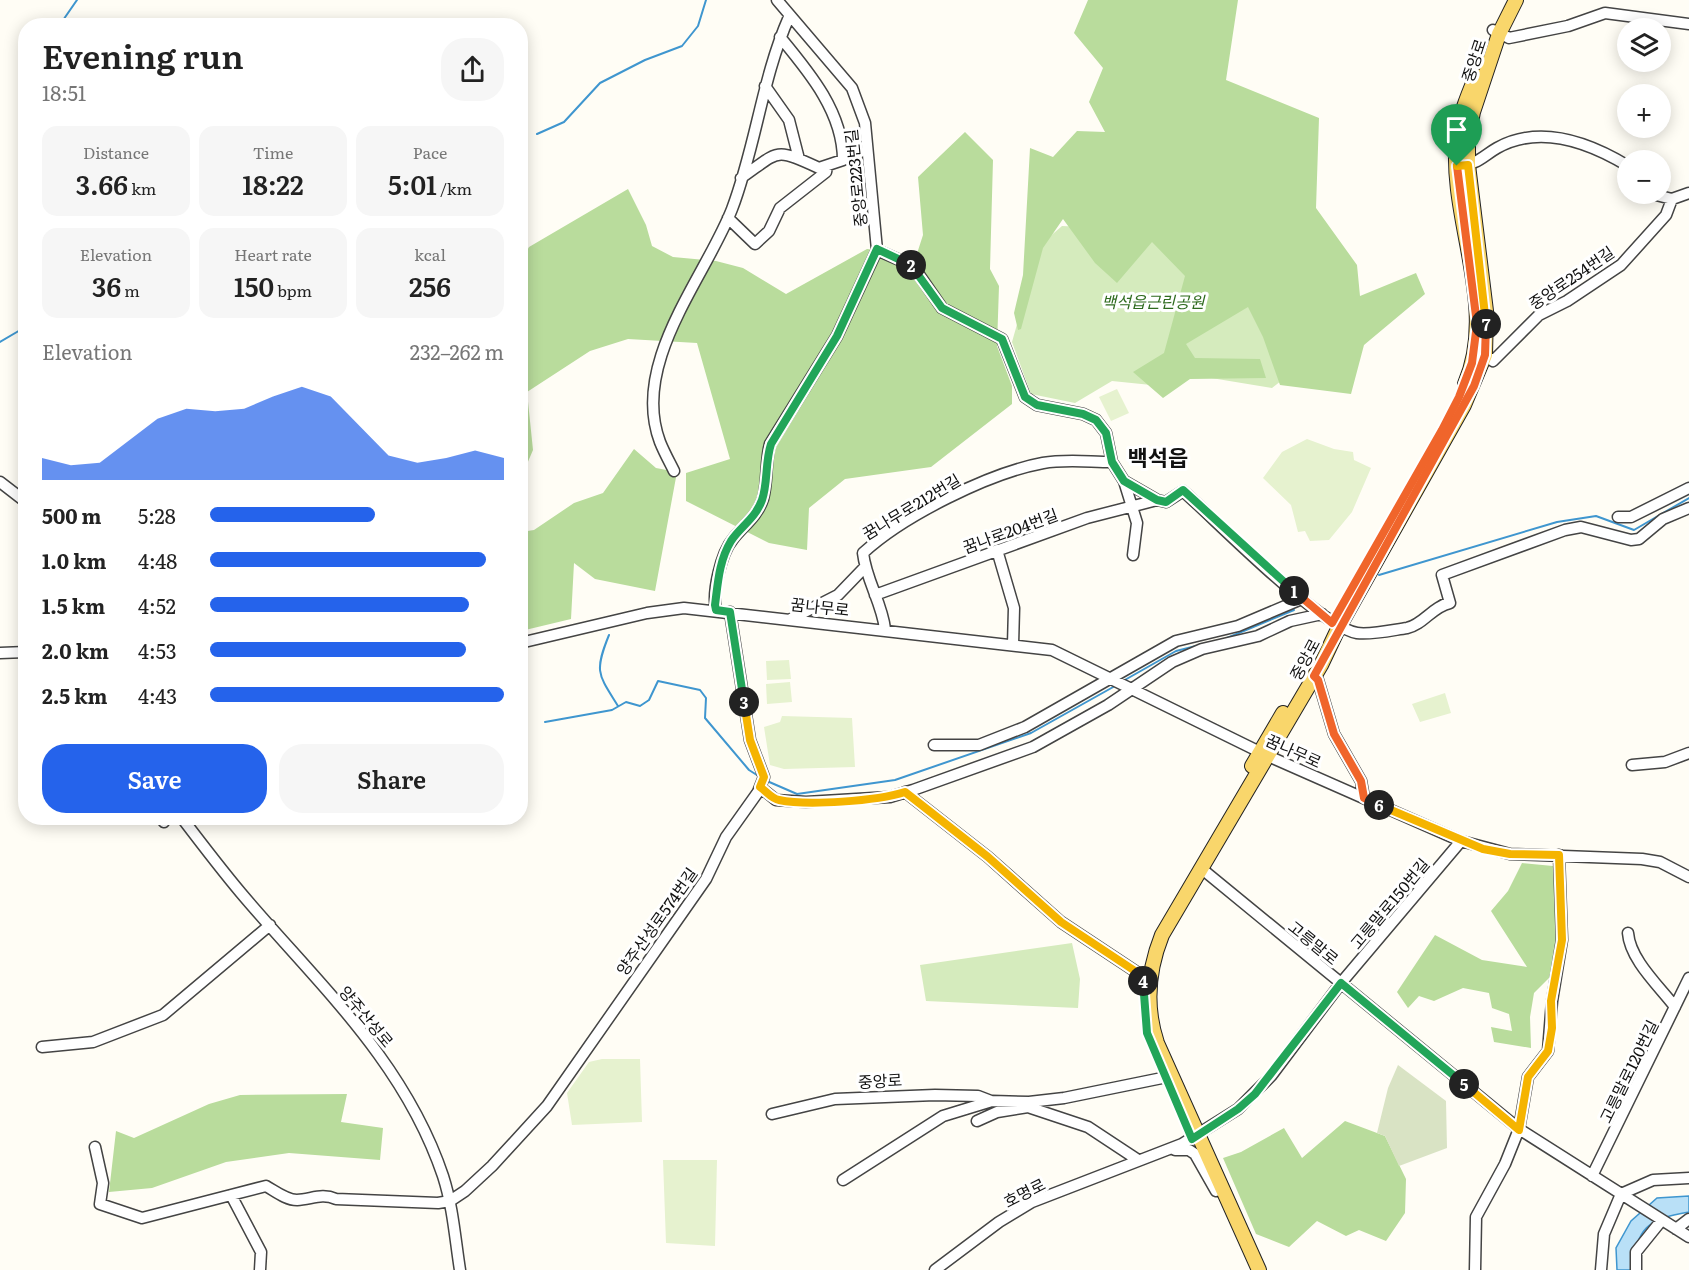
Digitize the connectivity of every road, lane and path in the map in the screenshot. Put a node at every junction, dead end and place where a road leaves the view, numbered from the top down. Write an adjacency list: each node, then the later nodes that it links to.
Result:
1 (777, 0): 4 (street, 중앙로223번길)
2 (1506, 0): 6 (main road, 중앙로)
3 (1516, 0): 6 (main road, 중앙로)
4 (789, 16): 7 (street); 17 (street, 중앙로223번길)
5 (1689, 24): 6 (street)
6 (1496, 32): 11 (main road, 중앙로)
7 (780, 37): 8 (street); 12 (street)
8 (765, 86): 9 (street); 13 (street)
9 (800, 159): 12 (street); 13 (street)
10 (1617, 160): 11 (street)
11 (1462, 165): 18 (main road, 중앙로)
12 (827, 167): 16 (street)
13 (741, 178): 16 (street)
14 (1689, 194): 15 (street)
15 (1672, 199): 18 (street, 중앙로254번길)
16 (728, 218): 20 (street)
17 (877, 249): 19 (street, 중앙로223번길); 34 (street)
18 (1480, 353): 37 (main road, 중앙로)
19 (1112, 462): 21 (street, 중앙로223번길); 31 (street, 꿈나무로212번길)
20 (674, 471)
21 (1124, 481): 25 (street, 중앙로223번길); 26 (street)
22 (0, 482): 24 (street)
23 (1689, 488): 28 (street)
24 (18, 495)
25 (1157, 500): 26 (street, 꿈나로204번길); 33 (street)
26 (1131, 507): 29 (street, 꿈나로204번길); 30 (street)
27 (1689, 508): 37 (street)
28 (1618, 517)
29 (997, 550): 32 (street, 꿈나로204번길); 40 (street)
30 (1133, 555)
31 (865, 567): 32 (street); 36 (street, 꿈나무로212번길)
32 (875, 596): 38 (street)
33 (1304, 600): 37 (street); 44 (street)
34 (716, 610): 35 (street, 꿈나무로); 39 (street, 꿈나무로)
35 (730, 612): 36 (street, 꿈나무로); 50 (street)
36 (791, 619): 38 (street, 꿈나무로)
37 (1328, 619): 43 (main road, 중앙로); 45 (street); 47 (main road, 중앙로)
38 (885, 629): 40 (street, 꿈나무로)
39 (528, 641)
40 (1013, 645): 44 (street, 꿈나무로)
41 (18, 652): 42 (street)
42 (0, 653)
43 (1314, 676): 47 (main road, 중앙로); 52 (street)
44 (1112, 679): 45 (street, 꿈나무로); 46 (street)
45 (1133, 688): 47 (street, 꿈나무로); 51 (street)
46 (934, 745)
47 (1264, 753): 52 (street, 꿈나무로); 56 (main road, 중앙로); 61 (main road, 중앙로)
48 (1689, 753): 49 (street)
49 (1632, 765)
50 (762, 782): 51 (street); 79 (street, 양주산성로574번길)
51 (905, 792): 61 (street)
52 (1364, 798): 54 (street, 꿈나무로)
53 (188, 825): 58 (street, 양주산성로)
54 (1461, 841): 55 (street, 꿈나무로); 62 (street, 고릉말로150번길)
55 (1559, 855): 57 (street, 꿈나무로); 69 (street)
56 (1202, 869): 61 (main road, 중앙로); 62 (street, 고릉말로)
57 (1689, 878)
58 (270, 925): 64 (street); 79 (street, 양주산성로)
59 (1628, 933): 63 (street)
60 (1689, 978): 63 (street, 고릉말로120번길)
61 (1147, 979): 65 (main road, 중앙로)
62 (1341, 983): 69 (street, 고릉말로); 70 (street)
63 (1675, 1007): 73 (street, 고릉말로120번길)
64 (42, 1047)
65 (1168, 1077): 66 (street, 중앙로); 70 (main road, 중앙로)
66 (992, 1101): 67 (street, 중앙로); 75 (street, 중앙로)
67 (772, 1114)
68 (977, 1121): 72 (street)
69 (1519, 1130): 73 (street, 고릉말로); 89 (street)
70 (1194, 1138): 72 (street, 호명로); 76 (main road, 중앙로); 88 (main road, 중앙로)
71 (95, 1147): 78 (street)
72 (1140, 1160): 76 (street); 86 (street, 호명로)
73 (1592, 1176): 77 (street, 고릉말로)
74 (1689, 1178): 77 (street)
75 (843, 1180)
76 (1216, 1191): 87 (main road, 중앙로)
77 (1621, 1194): 81 (street, 고릉말로); 90 (street)
78 (231, 1195): 79 (street); 84 (street)
79 (450, 1201): 85 (street, 양주산성로)
80 (1689, 1219): 82 (street)
81 (1661, 1221): 82 (street); 91 (street)
82 (1676, 1229): 83 (street)
83 (1689, 1237)
84 (260, 1270)
85 (460, 1270)
86 (935, 1270)
87 (1251, 1270)
88 (1259, 1270)
89 (1475, 1270)
90 (1601, 1270)
91 (1636, 1270)

